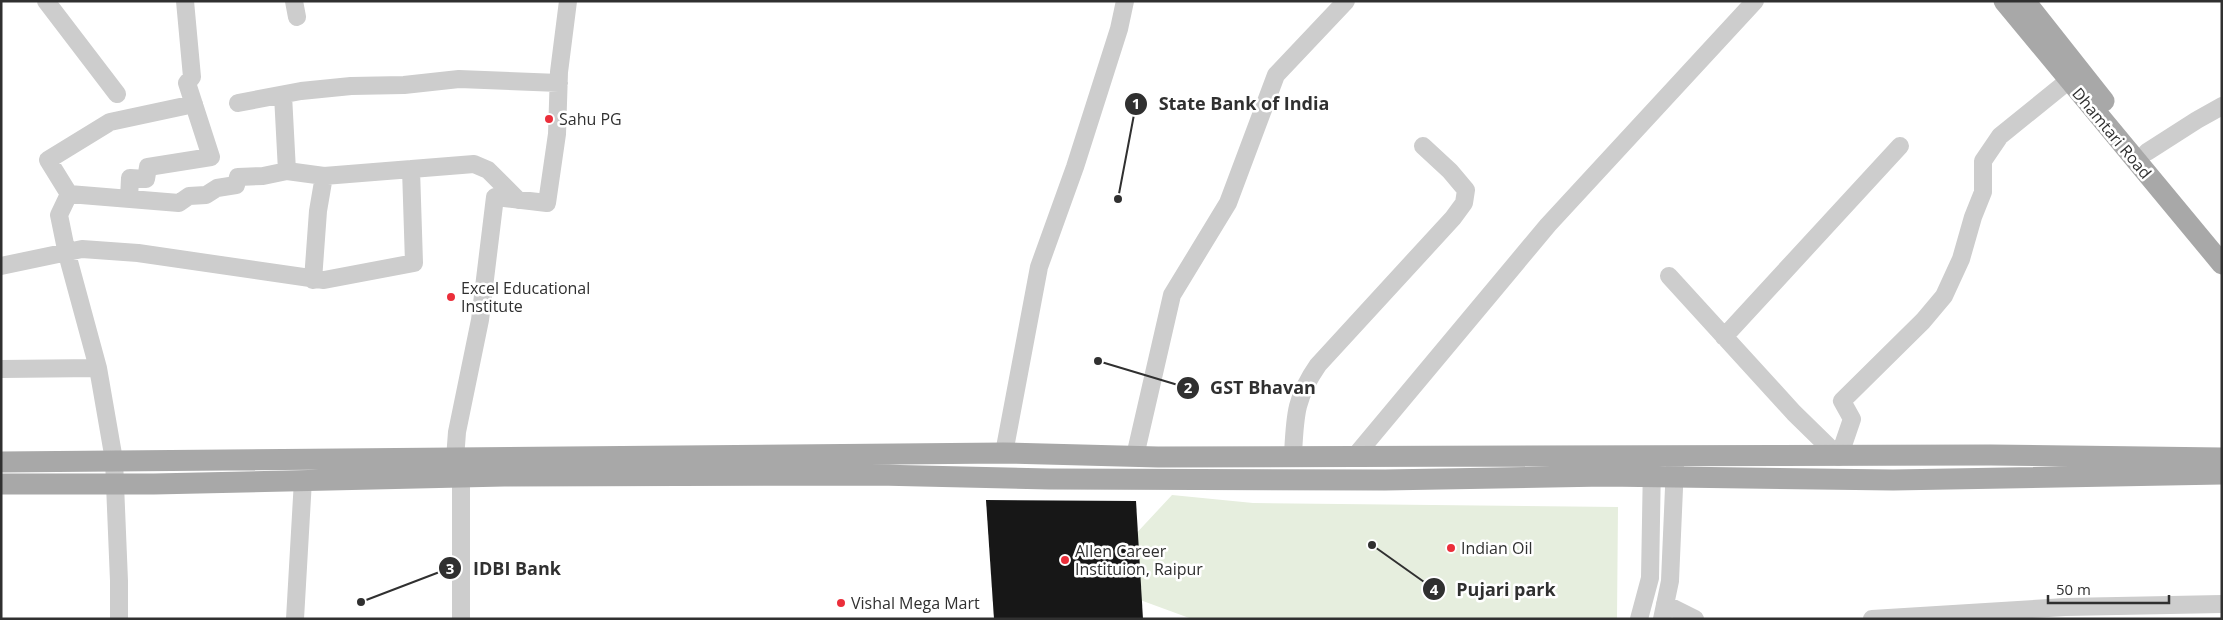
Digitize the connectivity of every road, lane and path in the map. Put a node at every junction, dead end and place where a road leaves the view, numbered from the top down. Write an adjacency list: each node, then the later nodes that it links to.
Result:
1 (46, 1): 11 (street)
2 (186, 1): 13 (street)
3 (568, 1): 10 (street)
4 (1125, 1): 34 (street)
5 (1346, 1): 37 (street)
6 (1755, 1): 36 (street)
7 (2004, 1): 9 (main road, Dhamtari Road)
8 (2025, 1): 18 (main road, Dhamtari Road)
9 (2068, 81): 27 (main road, Dhamtari Road); 38 (street)
10 (559, 83): 12 (street); 24 (street)
11 (117, 94)
12 (283, 95): 14 (street); 20 (street)
13 (194, 104): 22 (street); 23 (street)
14 (238, 104)
15 (2222, 106): 18 (street)
16 (1423, 146): 35 (street)
17 (1900, 146): 31 (street)
18 (2147, 152): 25 (main road, Dhamtari Road)
19 (411, 168): 21 (street); 24 (street); 30 (street)
20 (287, 172): 21 (street); 23 (street)
21 (324, 176): 30 (street)
22 (69, 194): 23 (street); 26 (street)
23 (129, 199)
24 (518, 200): 44 (street)
25 (2222, 241)
26 (67, 254): 28 (street); 30 (street); 32 (street)
27 (2222, 264)
28 (1, 266)
29 (1669, 276): 31 (street)
30 (313, 280)
31 (1724, 337): 38 (street)
32 (98, 368): 33 (street); 40 (street)
33 (1, 369)
34 (1004, 453): 37 (main road); 44 (main road)
35 (1293, 455): 36 (main road); 37 (main road)
36 (1356, 455): 42 (main road)
37 (1135, 456)
38 (1839, 457): 39 (main road); 43 (main road)
39 (2222, 458)
40 (114, 460): 41 (main road); 44 (main road); 48 (street)
41 (1, 462)
42 (1651, 467): 43 (main road); 44 (main road); 54 (street)
43 (1675, 467): 45 (main road); 50 (street)
44 (458, 468): 46 (main road); 53 (street)
45 (2222, 474)
46 (303, 480): 48 (main road); 52 (street)
47 (1, 484): 48 (main road)
48 (115, 484): 51 (street)
49 (2222, 604): 56 (street)
50 (1664, 611): 55 (street)
51 (119, 619)
52 (295, 619)
53 (461, 619)
54 (1639, 619)
55 (1695, 619)
56 (1872, 619)

